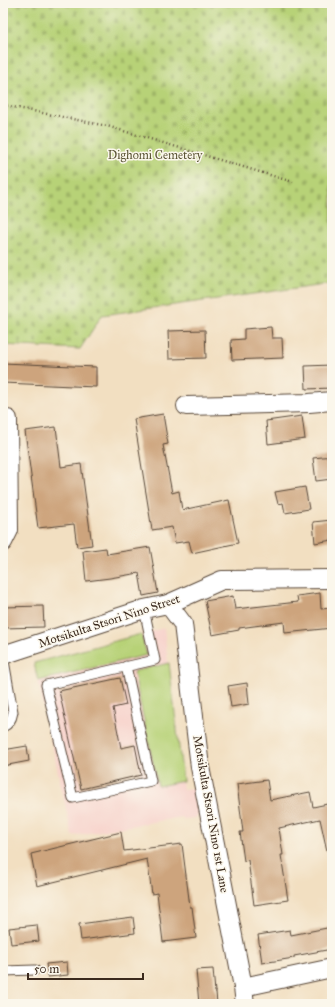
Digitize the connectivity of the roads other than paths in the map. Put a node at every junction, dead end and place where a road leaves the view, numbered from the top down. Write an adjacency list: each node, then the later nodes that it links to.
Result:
1 (332, 401): 2 (street)
2 (186, 406)
3 (8, 419): 4 (street)
4 (3, 542)
5 (332, 579): 6 (street, Motsikulta Stsori Nino Street)
6 (168, 604): 7 (street, Motsikulta Stsori Nino Street); 14 (street, Motsikulta Stsori Nino 1st Lane)
7 (144, 609): 8 (street, Motsikulta Stsori Nino Street); 9 (lane)
8 (3, 655): 10 (lane)
9 (126, 666): 9 (lane)
10 (3, 727)
11 (332, 968): 14 (street)
12 (34, 970): 13 (lane)
13 (3, 971)
14 (244, 995)

